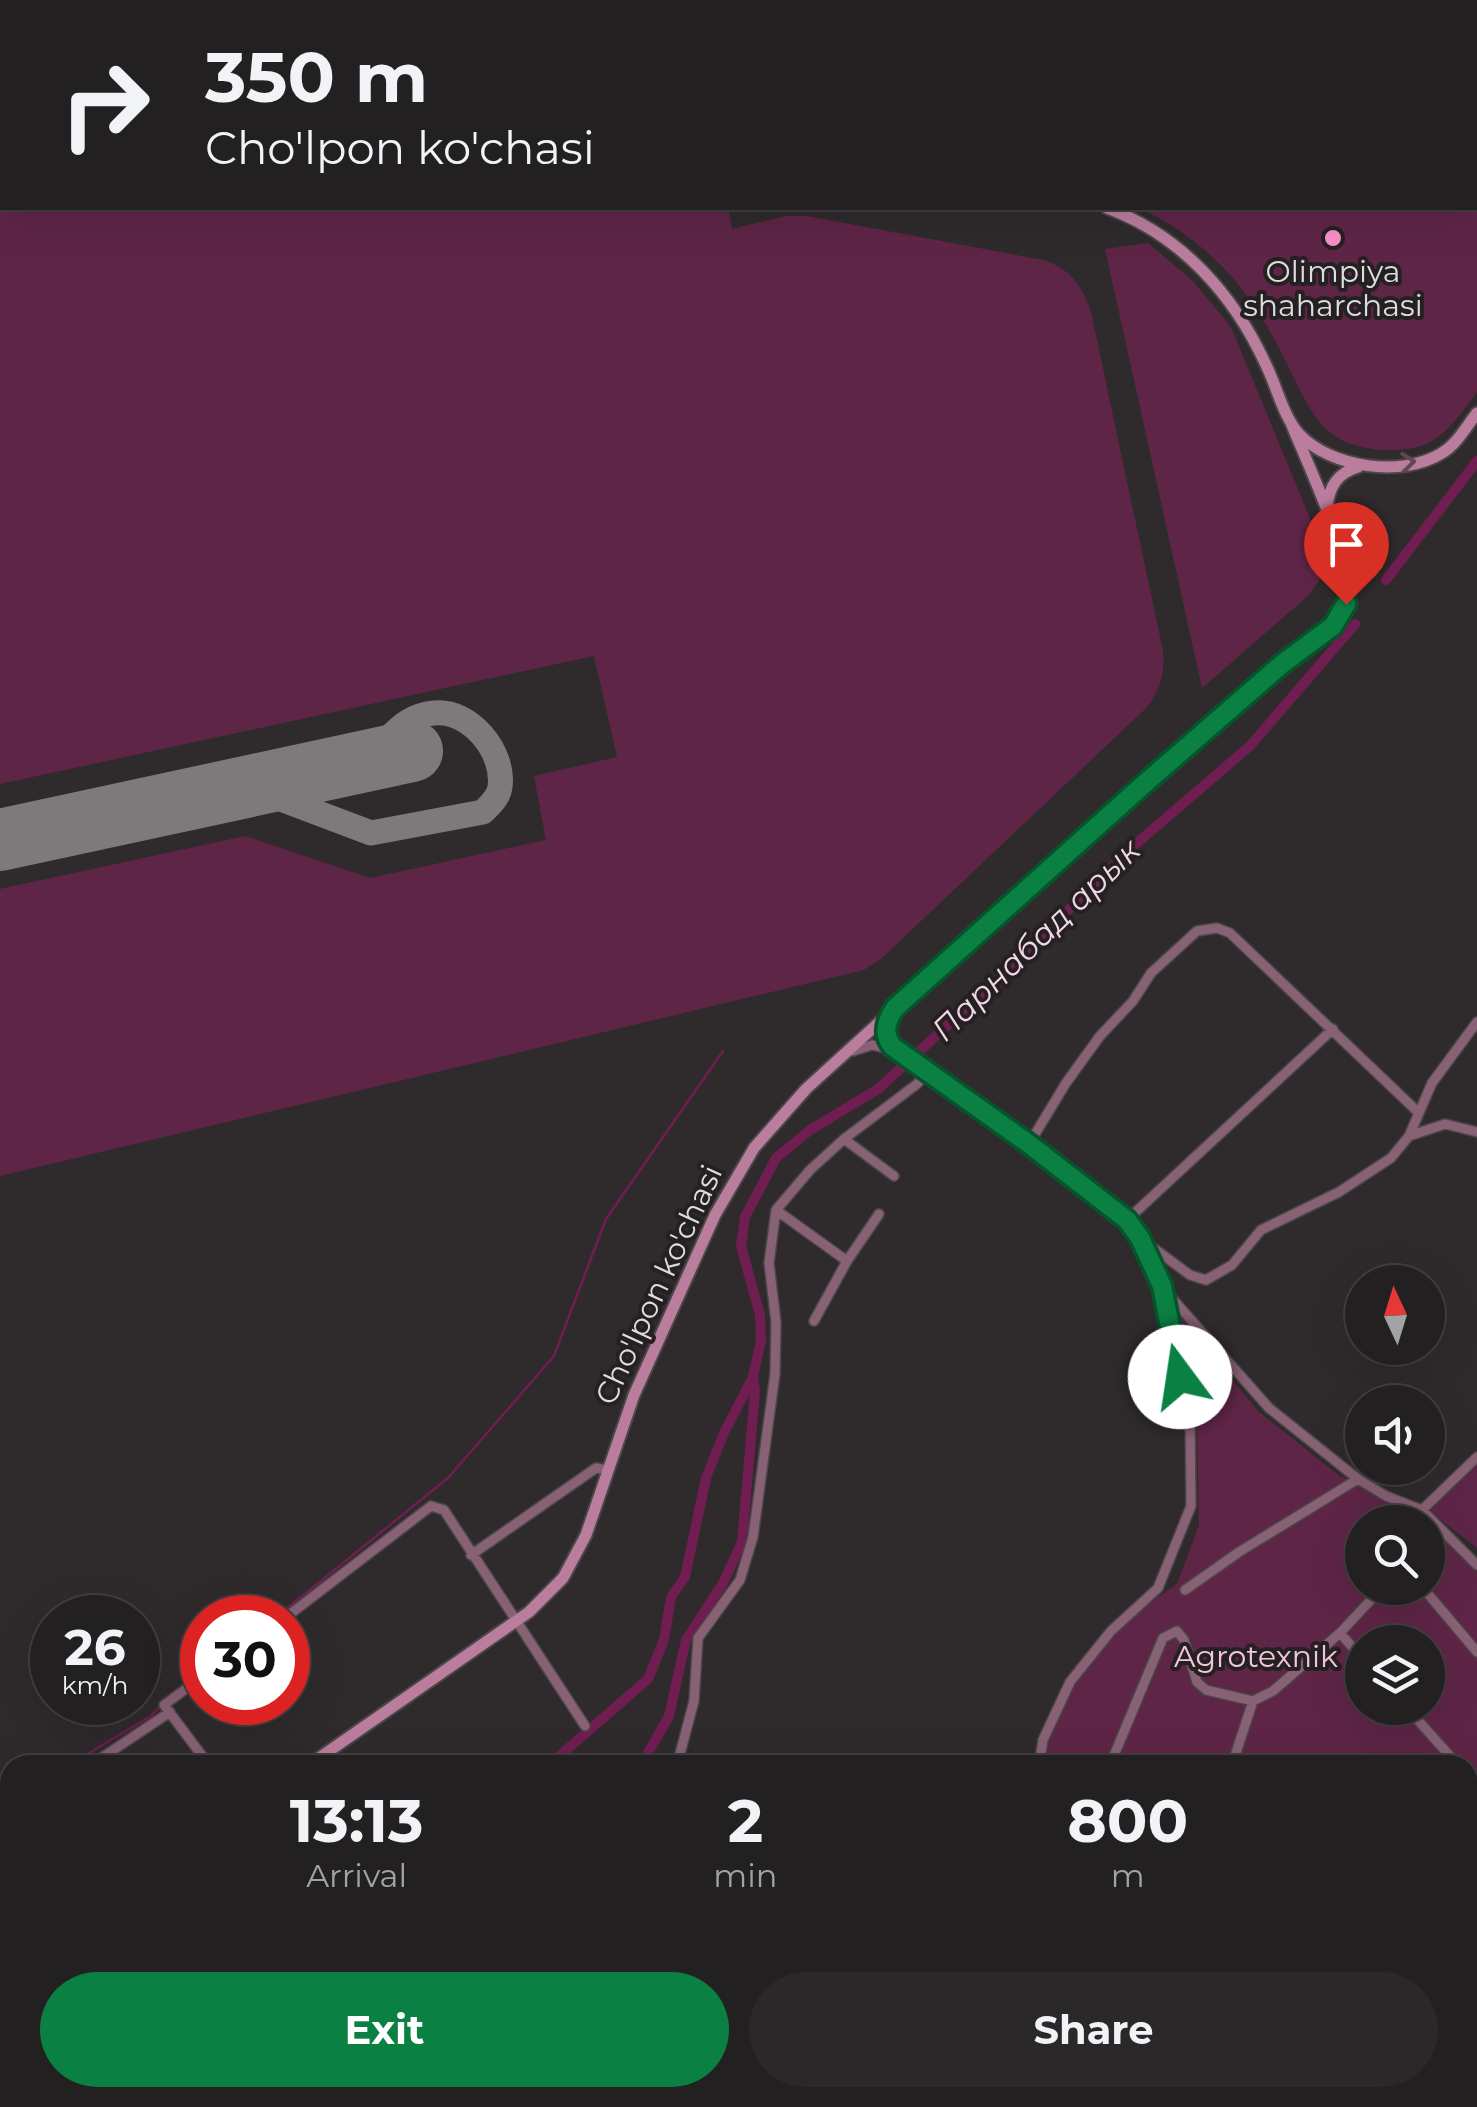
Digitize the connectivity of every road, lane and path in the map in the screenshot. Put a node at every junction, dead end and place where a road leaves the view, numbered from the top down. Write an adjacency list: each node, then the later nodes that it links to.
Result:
1 (1111, 210): 3 (main road, Cho'lpon ko'chasi)
2 (1477, 413): 4 (main road, one-way to 2)
3 (1291, 423): 4 (main road); 5 (main road, Cho'lpon ko'chasi)
4 (1367, 466): 5 (main road)
5 (1328, 518): 6 (main road, Cho'lpon ko'chasi)
6 (895, 1008): 9 (street); 10 (main road, Cho'lpon ko'chasi)
7 (1477, 1022): 12 (street)
8 (1334, 1030): 12 (street); 16 (street); 20 (street)
9 (899, 1051): 10 (street); 11 (street)
10 (838, 1060): 27 (main road, Cho'lpon ko'chasi)
11 (924, 1068): 15 (street); 16 (street)
12 (1419, 1112): 14 (street)
13 (1477, 1132): 14 (street)
14 (1409, 1136): 21 (street)
15 (844, 1139): 17 (street); 18 (street)
16 (1029, 1144): 20 (street)
17 (894, 1176)
18 (776, 1210): 22 (street); 51 (street)
19 (879, 1214): 22 (street)
20 (1127, 1220): 21 (street)
21 (1140, 1238): 23 (street)
22 (847, 1261): 24 (street)
23 (1162, 1286): 26 (street); 52 (street)
24 (814, 1321)
25 (1477, 1457): 31 (street)
26 (1345, 1469)
27 (608, 1470): 33 (street); 39 (main road, Cho'lpon ko'chasi)
28 (1350, 1485): 35 (street)
29 (1367, 1485): 30 (street)
30 (1409, 1505)
31 (1427, 1505)
32 (1445, 1533): 34 (street)
33 (471, 1555): 36 (street); 39 (street)
34 (1477, 1565)
35 (1185, 1590)
36 (310, 1599)
37 (1366, 1605): 40 (street)
38 (1437, 1605): 42 (street)
39 (516, 1621): 47 (street); 50 (main road, Cho'lpon ko'chasi)
40 (1340, 1633): 41 (street); 44 (street)
41 (1345, 1639)
42 (1477, 1652)
43 (180, 1694): 45 (street)
44 (1252, 1701): 53 (street); 54 (street)
45 (170, 1712): 48 (street); 49 (street)
46 (1422, 1725): 55 (street)
47 (585, 1726)
48 (106, 1755)
49 (202, 1755)
50 (323, 1755)
51 (680, 1755)
52 (1041, 1755)
53 (1114, 1755)
54 (1235, 1755)
55 (1449, 1755)

